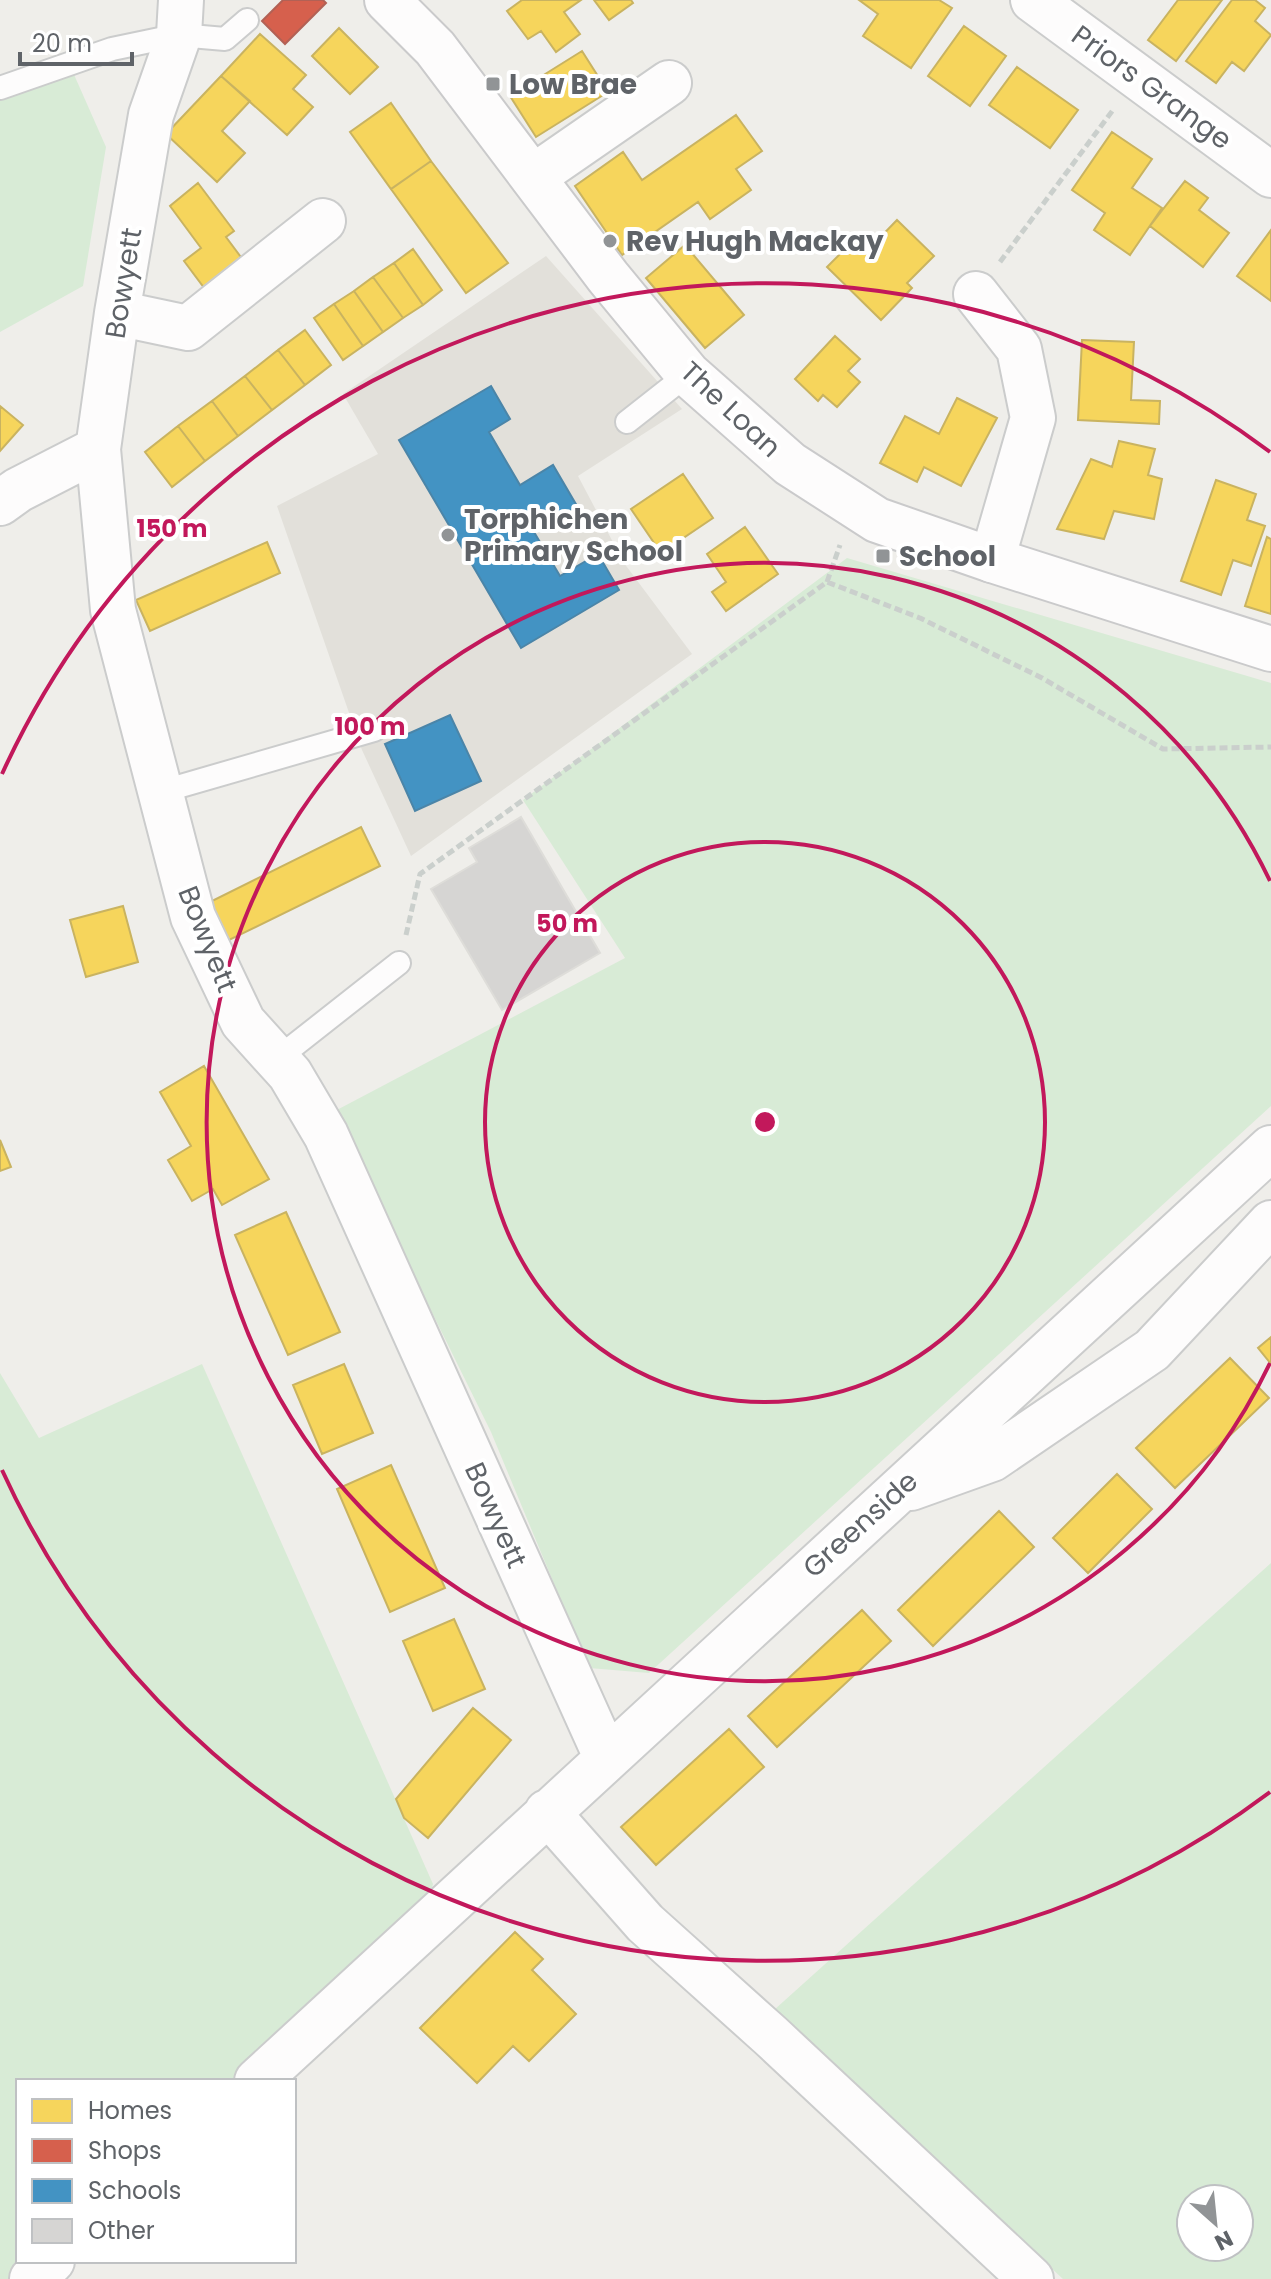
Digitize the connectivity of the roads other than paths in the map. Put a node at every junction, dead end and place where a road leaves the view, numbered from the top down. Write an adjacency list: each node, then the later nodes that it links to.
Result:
1 (387, 0): 8 (street, The Loan)
2 (1033, 0): 7 (street, Priors Grange)
3 (180, 17): 4 (lane); 6 (lane); 11 (street, Bowyett)
4 (247, 20)
5 (669, 83): 8 (street)
6 (0, 88)
7 (1271, 175)
8 (533, 177): 12 (street, The Loan)
9 (323, 221): 11 (street)
10 (976, 294): 16 (street)
11 (117, 313): 14 (street, Bowyett)
12 (688, 374): 13 (lane); 16 (street, The Loan)
13 (627, 422)
14 (98, 449): 15 (street); 19 (street, Bowyett)
15 (0, 503)
16 (992, 560): 17 (street, The Loan)
17 (1271, 649)
18 (374, 730): 19 (lane)
19 (160, 792): 21 (street, Bowyett)
20 (399, 963): 21 (lane)
21 (277, 1059): 25 (street, Bowyett)
22 (1271, 1148): 24 (street, Greenside)
23 (1271, 1223): 24 (street)
24 (893, 1494): 25 (street, Greenside)
25 (606, 1757): 26 (street, Greenside)
26 (547, 1812): 27 (street, Greenside); 30 (street)
27 (259, 2079)
28 (50, 2263): 29 (street)
29 (32, 2279)
30 (1031, 2279)

